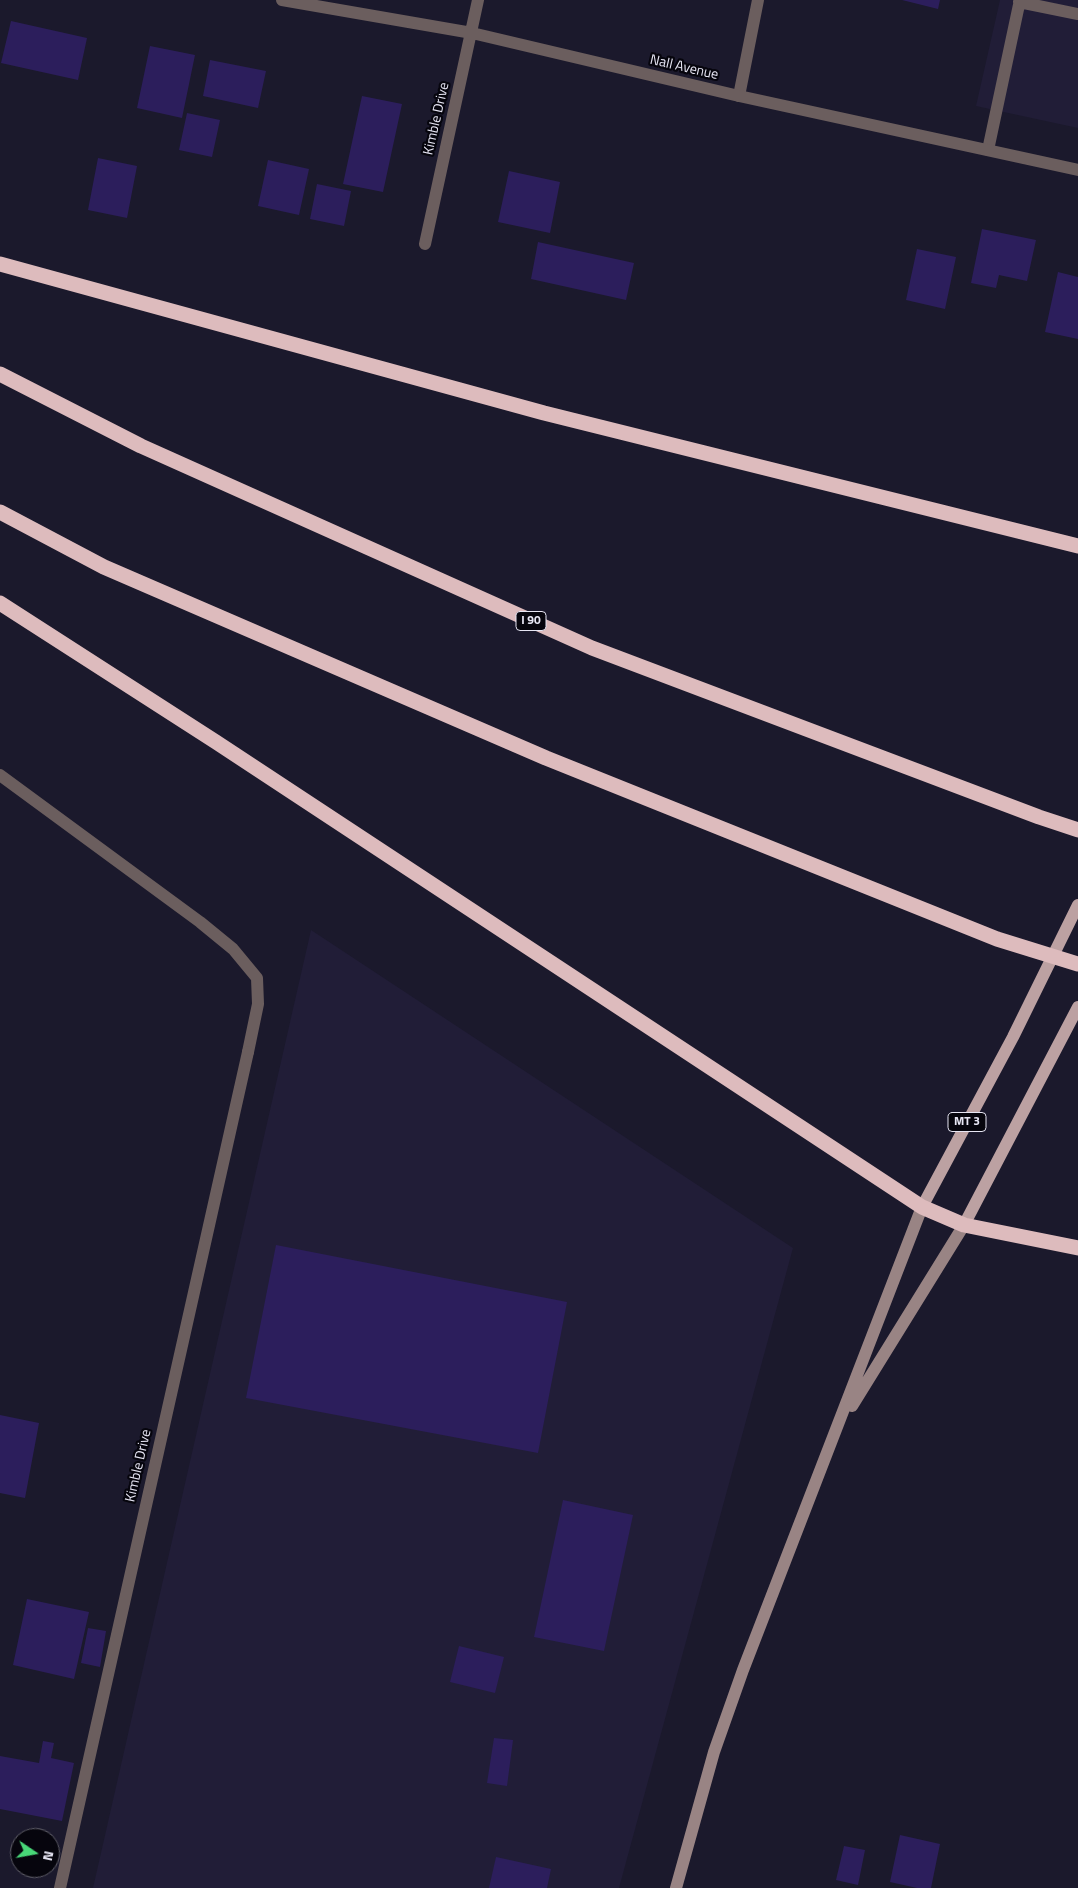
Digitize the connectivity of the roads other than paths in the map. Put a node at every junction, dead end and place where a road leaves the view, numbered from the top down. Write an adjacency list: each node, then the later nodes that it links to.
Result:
1 (282, 0): 6 (street, Nall Avenue)
2 (478, 0): 6 (street, Kimble Drive)
3 (758, 0): 7 (street)
4 (1019, 1): 5 (street); 8 (street)
5 (1078, 14)
6 (472, 33): 7 (street, Nall Avenue); 10 (street, Kimble Drive)
7 (739, 96): 8 (street, Nall Avenue)
8 (988, 150): 9 (street, Nall Avenue)
9 (1078, 170)
10 (425, 244)
11 (0, 264): 14 (highway)
12 (0, 374): 17 (highway, I 90)
13 (0, 512): 19 (highway)
14 (1078, 546)
15 (0, 603): 21 (highway)
16 (0, 776): 25 (street, Kimble Drive)
17 (1078, 830)
18 (1078, 905): 21 (main road, MT 3)
19 (1078, 964)
20 (1078, 1007): 22 (main road)
21 (922, 1207): 22 (highway); 24 (street)
22 (964, 1225): 23 (highway); 24 (street)
23 (1078, 1248)
24 (837, 1432): 26 (street)
25 (60, 1888)
26 (676, 1888)

